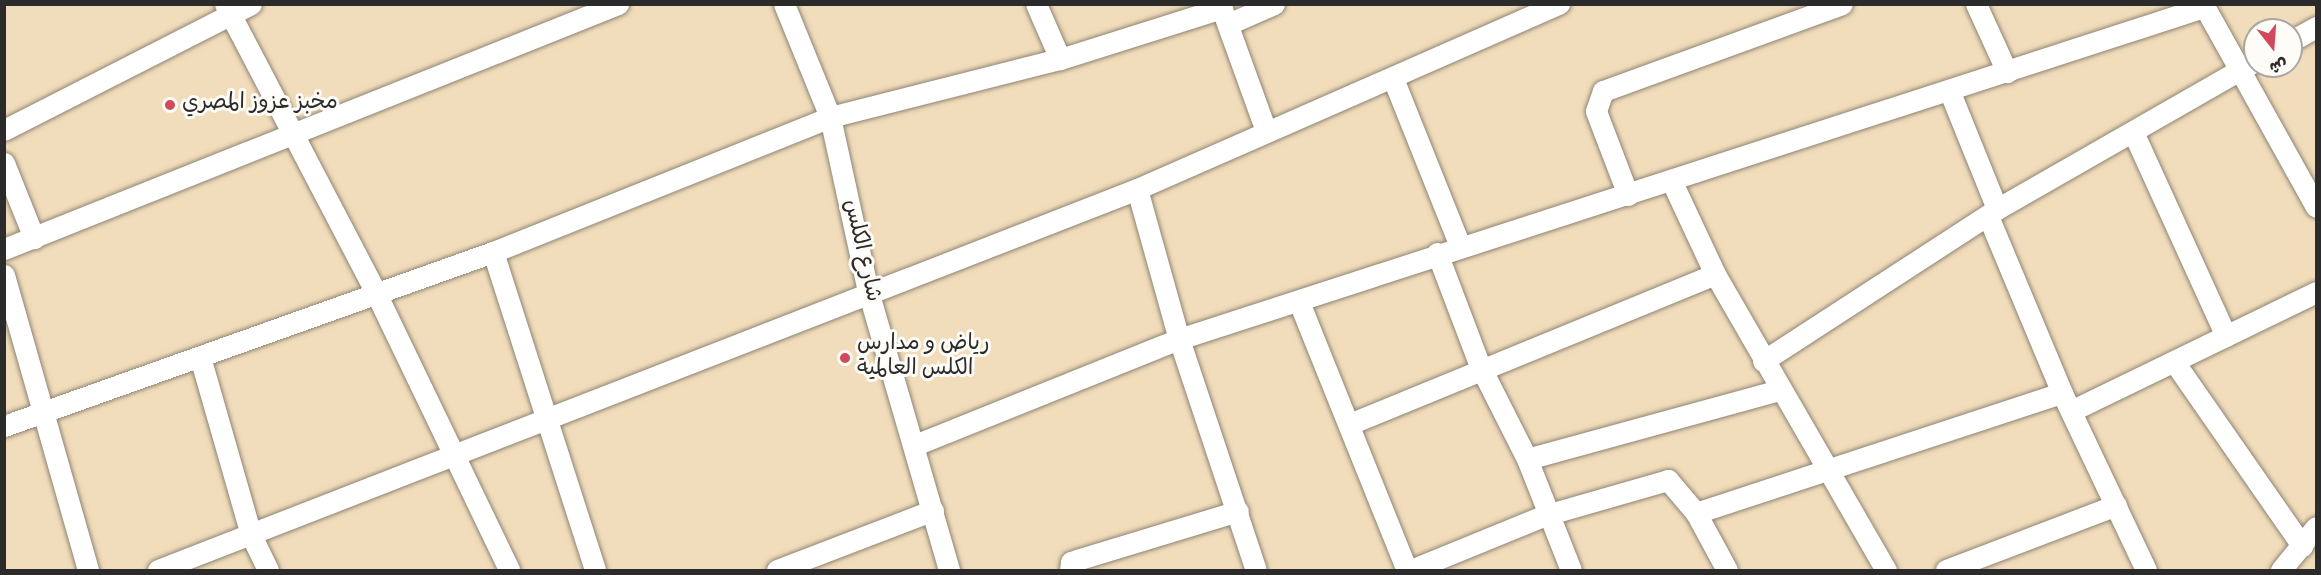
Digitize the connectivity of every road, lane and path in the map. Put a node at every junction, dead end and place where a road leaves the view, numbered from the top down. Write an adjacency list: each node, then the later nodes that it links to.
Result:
1 (251, 4): 10 (street)
2 (784, 4): 19 (street, شارع الكلس)
3 (1036, 4): 12 (street)
4 (1274, 4): 11 (street)
5 (1559, 4): 17 (street)
6 (1842, 4): 27 (street)
7 (1976, 4): 15 (street)
8 (617, 5): 22 (street)
9 (2204, 6): 13 (street); 15 (street)
10 (228, 10): 20 (street); 22 (street)
11 (1223, 12): 12 (street); 21 (street)
12 (1060, 58): 19 (street)
13 (2243, 58)
14 (2243, 68): 23 (street)
15 (2007, 72): 18 (street)
16 (2254, 78): 28 (street)
17 (1394, 81): 21 (street); 31 (street)
18 (1950, 90): 25 (street); 29 (street)
19 (830, 117): 33 (street); 38 (street, شارع الكلس)
20 (4, 130)
21 (1266, 131): 26 (street)
22 (294, 132): 30 (street); 37 (street)
23 (2133, 132): 29 (street); 41 (street)
24 (4, 163): 30 (street)
25 (1671, 180): 27 (street); 35 (street)
26 (1137, 189): 38 (street); 42 (street)
27 (1628, 195): 31 (street)
28 (2316, 207)
29 (1992, 213): 44 (street); 48 (street)
30 (34, 238): 32 (street)
31 (1460, 246): 34 (street)
32 (4, 249)
33 (493, 252): 37 (street); 50 (street)
34 (1437, 253): 40 (street); 46 (street)
35 (1715, 274): 44 (street); 46 (street)
36 (4, 275): 49 (street)
37 (375, 291): 43 (street); 54 (street)
38 (868, 291): 50 (street); 53 (street, شارع الكلس)
39 (2316, 292): 41 (street)
40 (1299, 302): 42 (street); 51 (street)
41 (2226, 336): 45 (street)
42 (1179, 339): 53 (street); 59 (street)
43 (200, 357): 49 (street); 63 (street)
44 (1763, 361): 47 (street)
45 (2175, 363): 48 (street); 64 (street)
46 (1480, 366): 51 (street); 55 (street)
47 (1779, 390): 55 (street); 56 (street)
48 (2066, 402): 56 (street); 57 (street)
49 (46, 411): 52 (street); 66 (street)
50 (548, 421): 54 (street); 70 (street)
51 (1352, 423): 75 (street)
52 (4, 426)
53 (915, 444): 58 (street, شارع الكلس)
54 (452, 455): 63 (street); 69 (street)
55 (1527, 459): 61 (street)
56 (1822, 467): 60 (street); 78 (street)
57 (2116, 505): 79 (street); 80 (street)
58 (933, 510): 71 (street); 72 (street, شارع الكلس)
59 (1238, 512): 73 (street); 74 (street)
60 (1696, 513): 61 (street); 77 (street)
61 (1546, 515): 75 (street); 76 (street)
62 (2316, 527): 64 (street)
63 (251, 535): 67 (street); 68 (street)
64 (2302, 546): 65 (street)
65 (2288, 568)
66 (84, 569)
67 (158, 570)
68 (268, 570)
69 (509, 570)
70 (595, 570)
71 (777, 570)
72 (949, 570)
73 (1070, 570)
74 (1256, 570)
75 (1409, 570)
76 (1571, 570)
77 (1727, 570)
78 (1886, 570)
79 (1946, 570)
80 (2146, 570)

